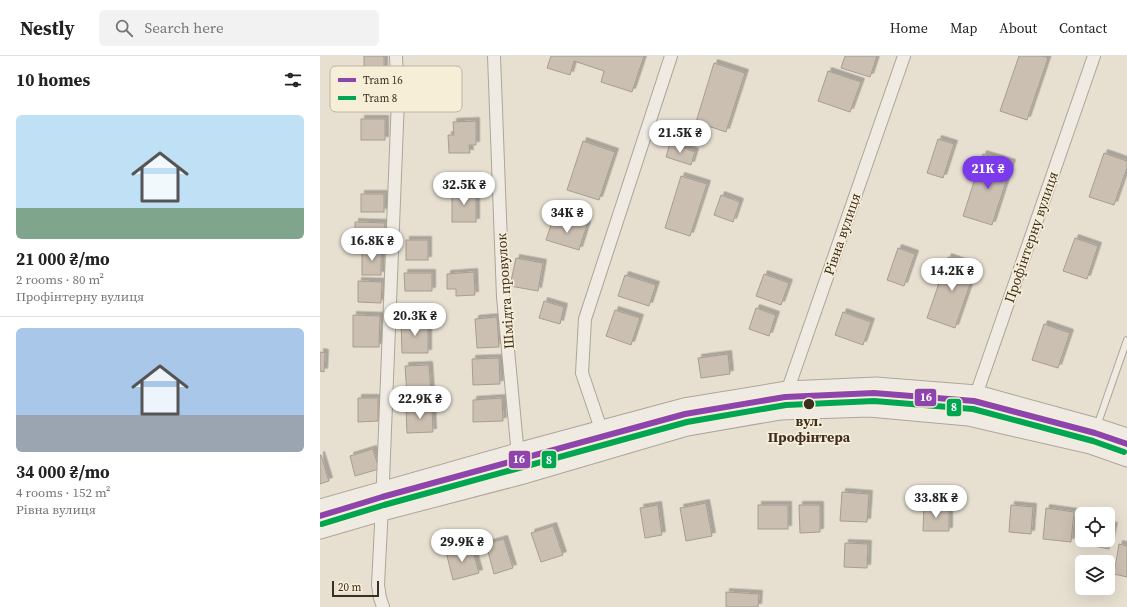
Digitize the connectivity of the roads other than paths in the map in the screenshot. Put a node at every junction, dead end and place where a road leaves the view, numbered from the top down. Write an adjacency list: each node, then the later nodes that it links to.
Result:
1 (396, 56): 6 (street)
2 (494, 56): 17 (street, Шмідта провулок)
3 (671, 56): 14 (street)
4 (904, 56): 9 (street, Рівна вулиця)
5 (1094, 56): 10 (street, Профінтерну вулиця)
6 (396, 66)
7 (398, 112): 21 (street)
8 (1127, 340): 13 (lane)
9 (788, 389): 10 (street); 11 (street, Рівна вулиця); 14 (street)
10 (977, 393): 12 (street, Профінтерну вулиця); 13 (street)
11 (780, 412): 12 (street); 18 (street)
12 (968, 418): 16 (street)
13 (1097, 426): 15 (street); 16 (lane)
14 (601, 429): 17 (street); 18 (street)
15 (1127, 436)
16 (1090, 446): 19 (street)
17 (518, 451): 20 (street, Шмідта провулок); 21 (street)
18 (608, 451): 20 (street)
19 (1127, 459)
20 (520, 477): 23 (street)
21 (383, 489): 22 (street); 23 (street)
22 (320, 507)
23 (382, 513): 24 (street); 25 (street)
24 (320, 531)
25 (383, 607)

